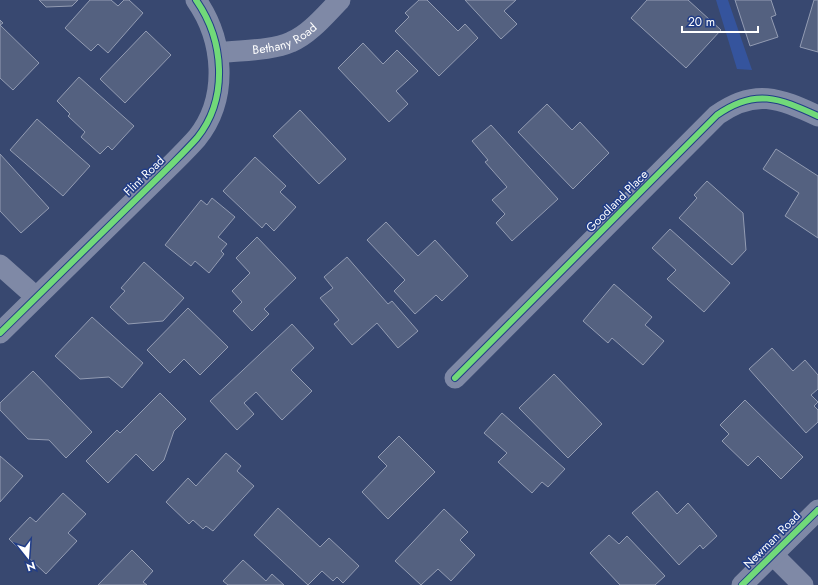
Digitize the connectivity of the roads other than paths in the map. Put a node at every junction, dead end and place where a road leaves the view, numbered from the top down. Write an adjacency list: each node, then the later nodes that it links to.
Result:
1 (196, 0): 3 (street, Flint Road)
2 (340, 0): 3 (street, Bethany Road)
3 (218, 53): 6 (street, Flint Road)
4 (818, 116): 8 (street, Goodland Place)
5 (0, 265): 6 (street)
6 (36, 297): 7 (street, Flint Road)
7 (0, 333)
8 (455, 378)
9 (818, 510): 10 (street, Newman Road)
10 (773, 554): 11 (street, Newman Road); 12 (street)
11 (742, 585)
12 (803, 585)

